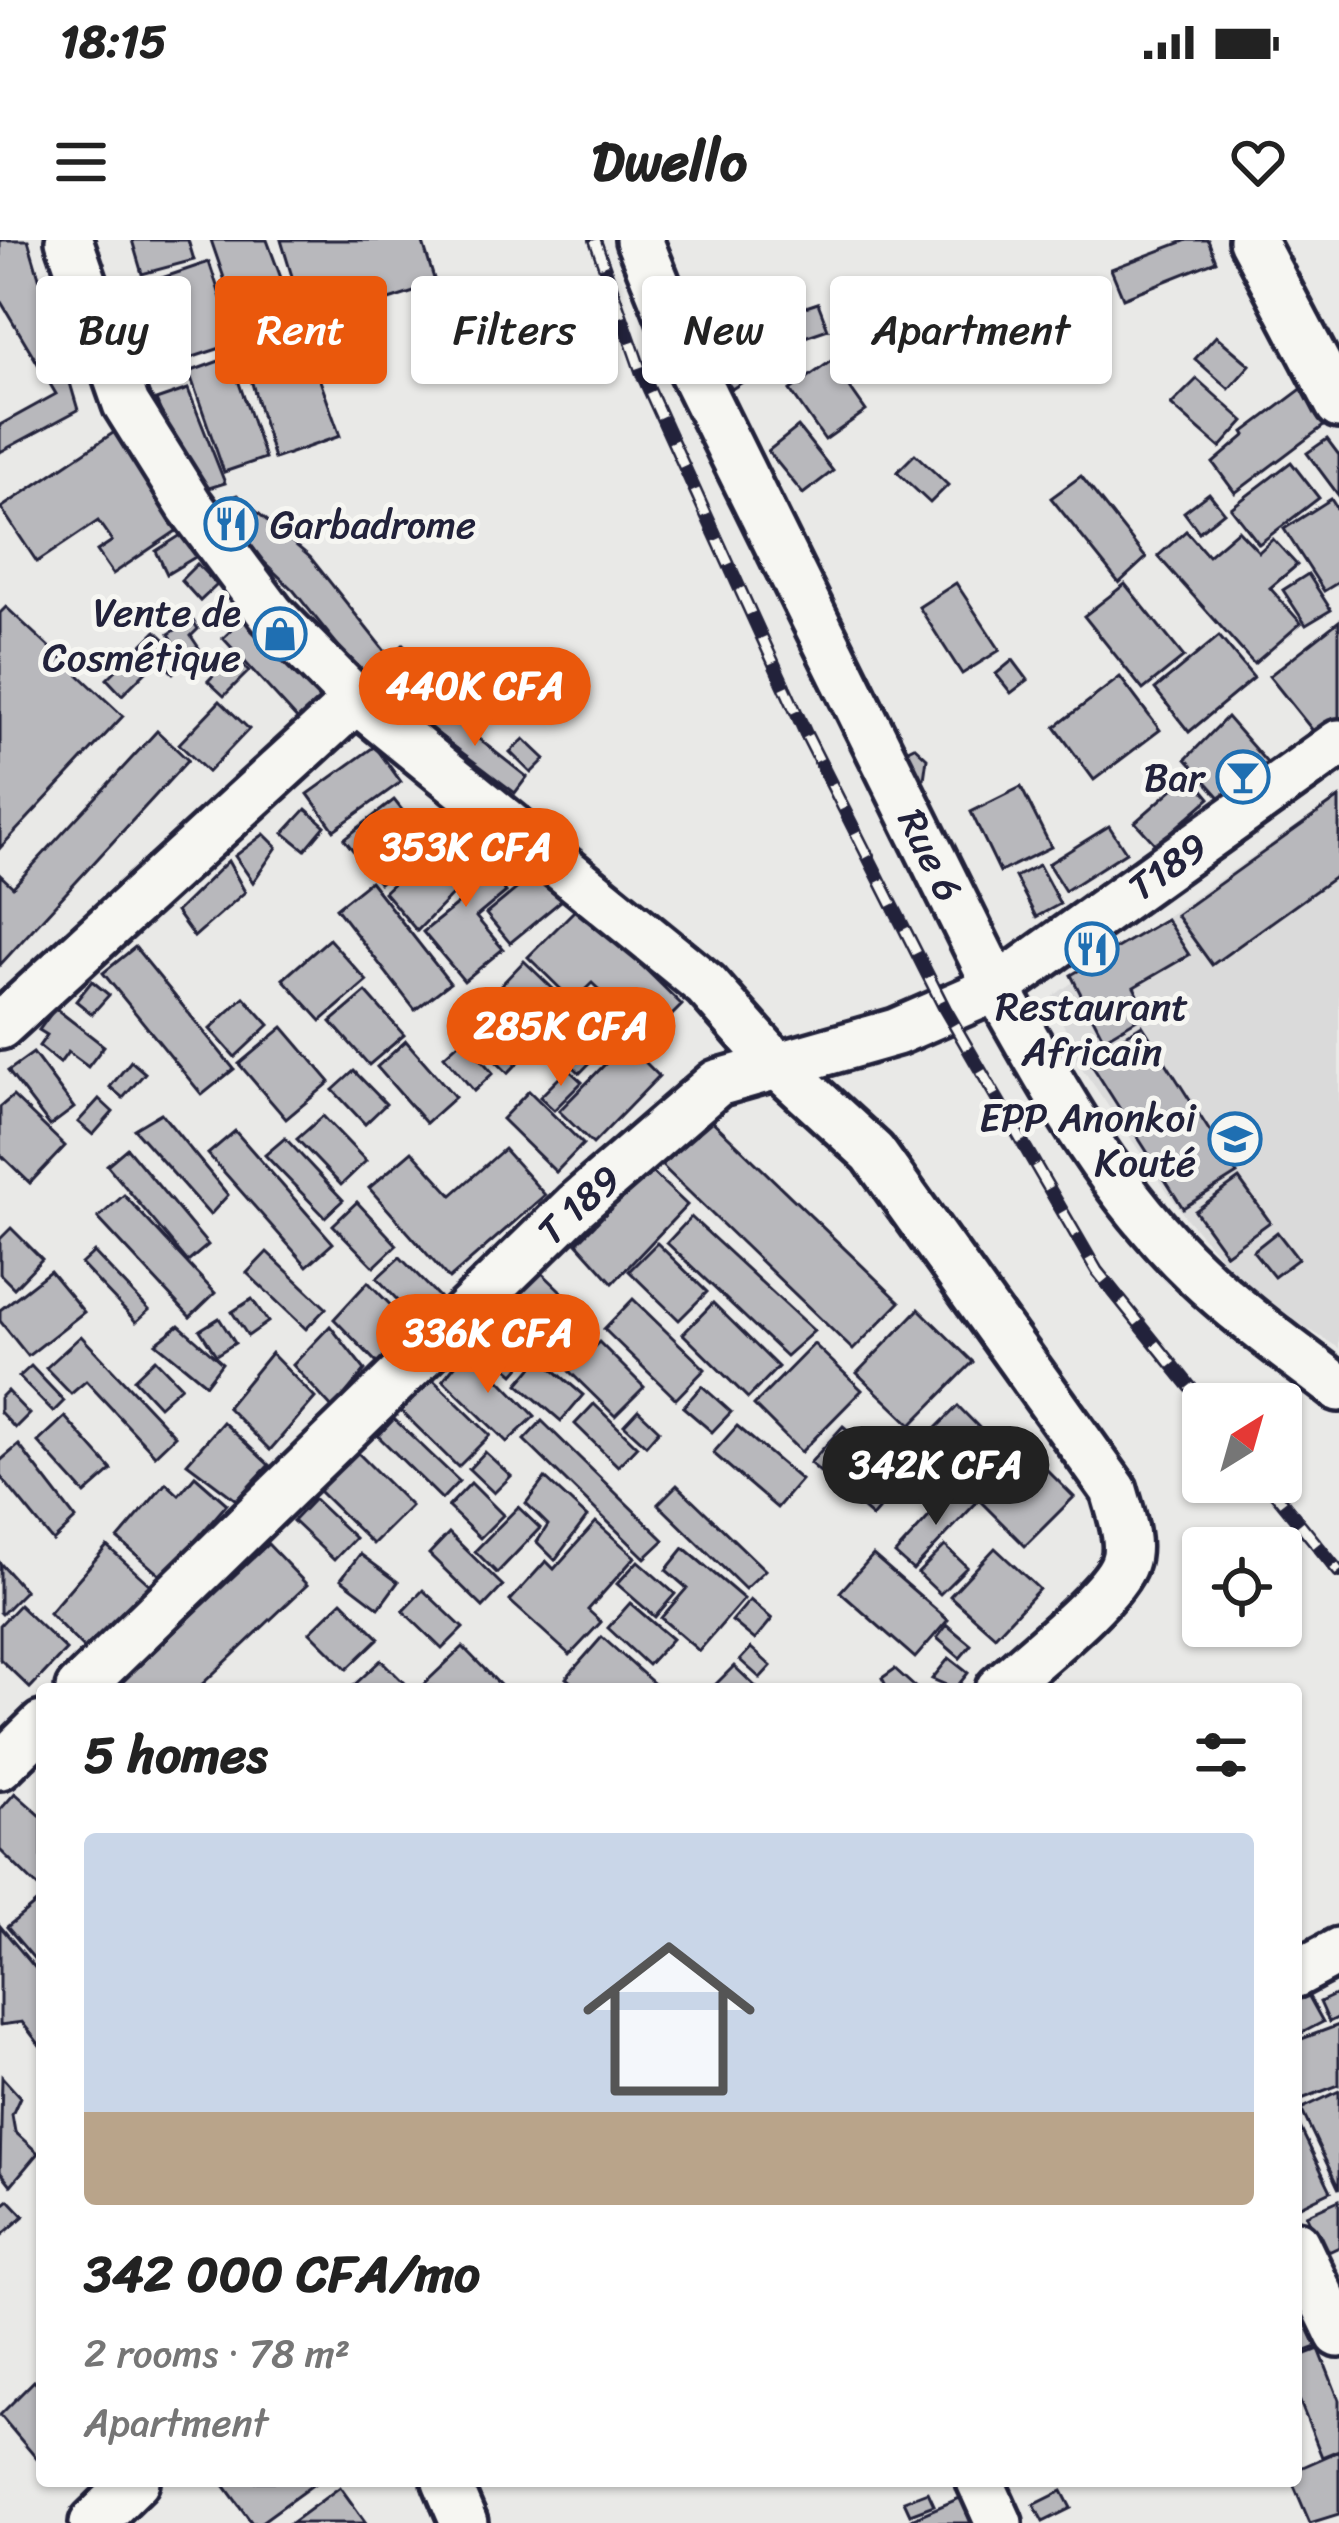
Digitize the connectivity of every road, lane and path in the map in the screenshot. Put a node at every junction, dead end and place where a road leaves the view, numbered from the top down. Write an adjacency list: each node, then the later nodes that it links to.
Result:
1 (69, 240): 5 (street)
2 (639, 240): 7 (street, Rue 6)
3 (1252, 240): 4 (street)
4 (1339, 405)
5 (356, 700): 8 (street); 9 (street)
6 (1339, 743): 7 (street, T189)
7 (997, 988): 9 (street, T 189); 10 (street, Rue 6)
8 (0, 1026)
9 (775, 1063): 11 (street, T 189); 12 (street)
10 (1339, 1388)
11 (85, 1683)
12 (1006, 1683)
13 (36, 1731): 14 (street)
14 (0, 1766)
15 (1339, 1951): 16 (street)
16 (1302, 1970)
17 (1302, 2257): 18 (street)
18 (1339, 2334)
19 (130, 2487): 22 (street)
20 (449, 2487): 23 (street)
21 (983, 2487): 24 (street)
22 (93, 2523)
23 (464, 2523)
24 (999, 2523)

